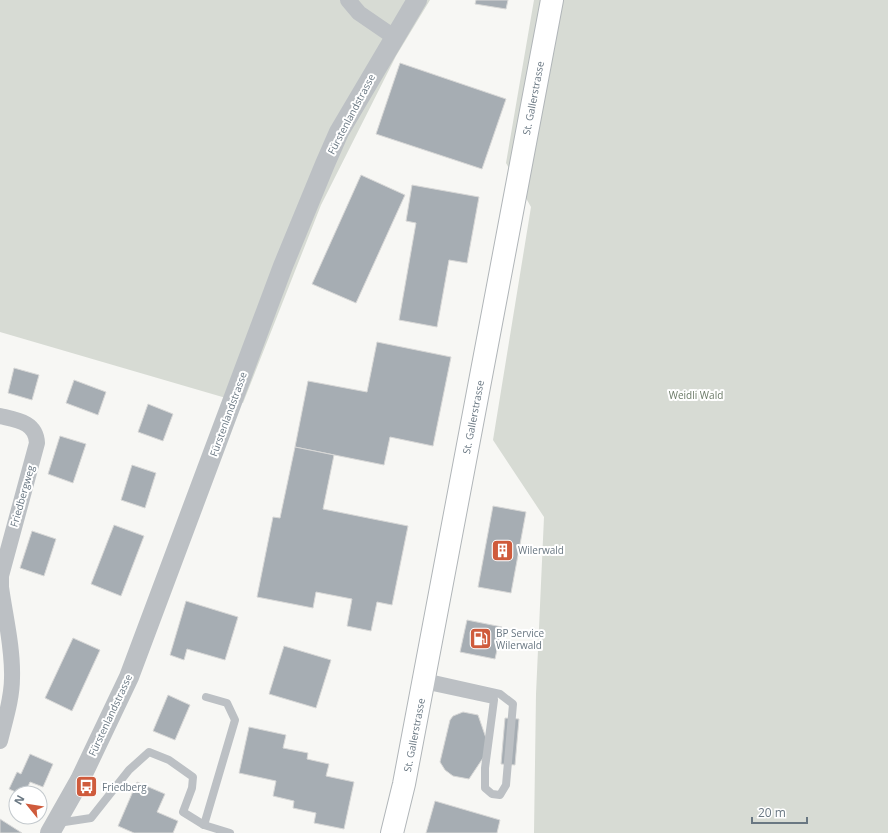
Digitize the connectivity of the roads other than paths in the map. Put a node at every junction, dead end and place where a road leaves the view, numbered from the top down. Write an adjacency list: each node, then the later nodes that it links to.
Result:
1 (348, 0): 4 (street)
2 (417, 0): 4 (street, Fürstenlandstrasse)
3 (552, 0): 7 (main road, St. Gallerstrasse)
4 (394, 37): 11 (street, Fürstenlandstrasse)
5 (0, 416): 6 (street, Friedbergweg)
6 (1, 575): 9 (street, Friedbergweg)
7 (424, 681): 7 (lane); 13 (main road, St. Gallerstrasse)
8 (206, 697): 10 (lane)
9 (0, 741)
10 (204, 825): 11 (lane); 12 (lane)
11 (53, 828)
12 (230, 833)
13 (392, 833)

